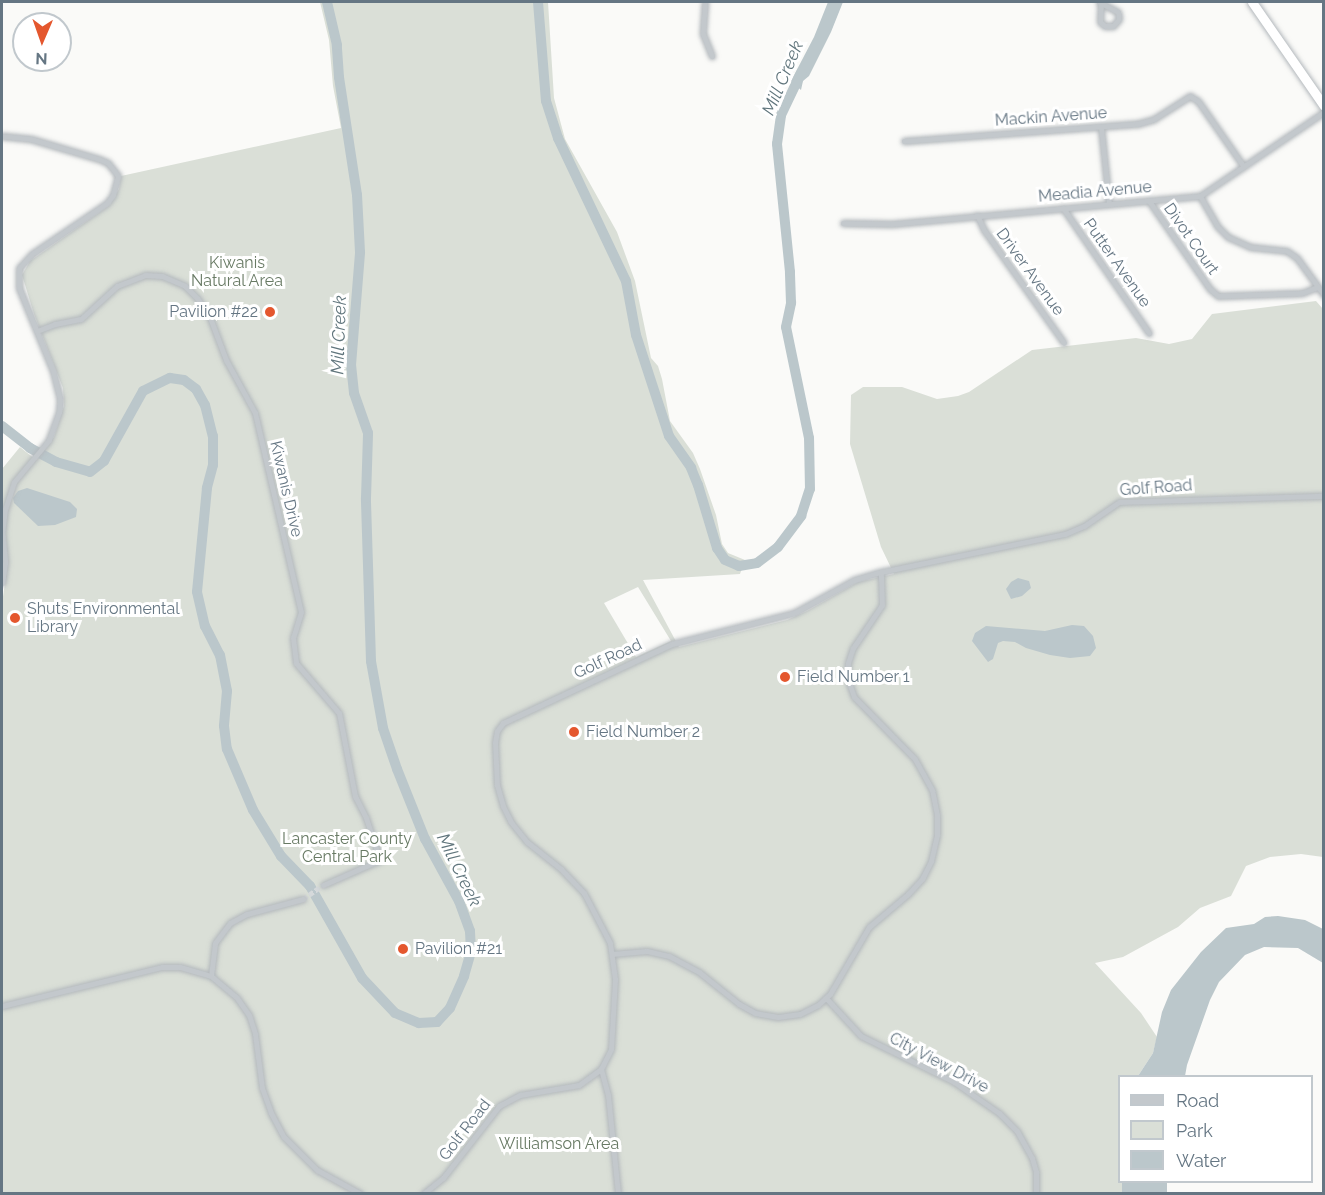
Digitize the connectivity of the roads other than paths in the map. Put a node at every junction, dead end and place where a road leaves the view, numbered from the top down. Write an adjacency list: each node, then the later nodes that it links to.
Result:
1 (705, 2): 4 (street)
2 (1252, 2): 5 (highway)
3 (1100, 3): 3 (street)
4 (712, 56)
5 (1323, 106)
6 (1323, 112): 10 (street, Meadia Avenue)
7 (1101, 127): 9 (street, Mackin Avenue); 10 (street, Mackin Avenue); 13 (street)
8 (2, 136): 19 (street)
9 (904, 141)
10 (1244, 167): 11 (street, Meadia Avenue)
11 (1200, 196): 12 (street, Meadia Avenue); 17 (street)
12 (1149, 201): 13 (street, Meadia Avenue); 17 (street, Divot Court)
13 (1109, 204): 14 (street, Meadia Avenue)
14 (1063, 208): 15 (street, Meadia Avenue); 20 (street, Putter Avenue)
15 (977, 215): 16 (street, Meadia Avenue); 21 (street, Driver Avenue)
16 (843, 223)
17 (1318, 287): 18 (street)
18 (1323, 295)
19 (37, 331): 24 (street); 25 (street, Kiwanis Drive)
20 (1149, 333)
21 (1064, 343)
22 (1323, 496): 23 (street, Golf Road)
23 (881, 572): 27 (street, Golf Road); 29 (street)
24 (2, 583)
25 (323, 885)
26 (303, 899): 28 (street)
27 (612, 954): 29 (street); 31 (street, Golf Road)
28 (211, 976): 30 (street); 32 (street)
29 (826, 998): 35 (street, City View Drive)
30 (2, 1006)
31 (601, 1069): 33 (street, Golf Road); 34 (street)
32 (361, 1194)
33 (423, 1194)
34 (618, 1194)
35 (1036, 1194)

